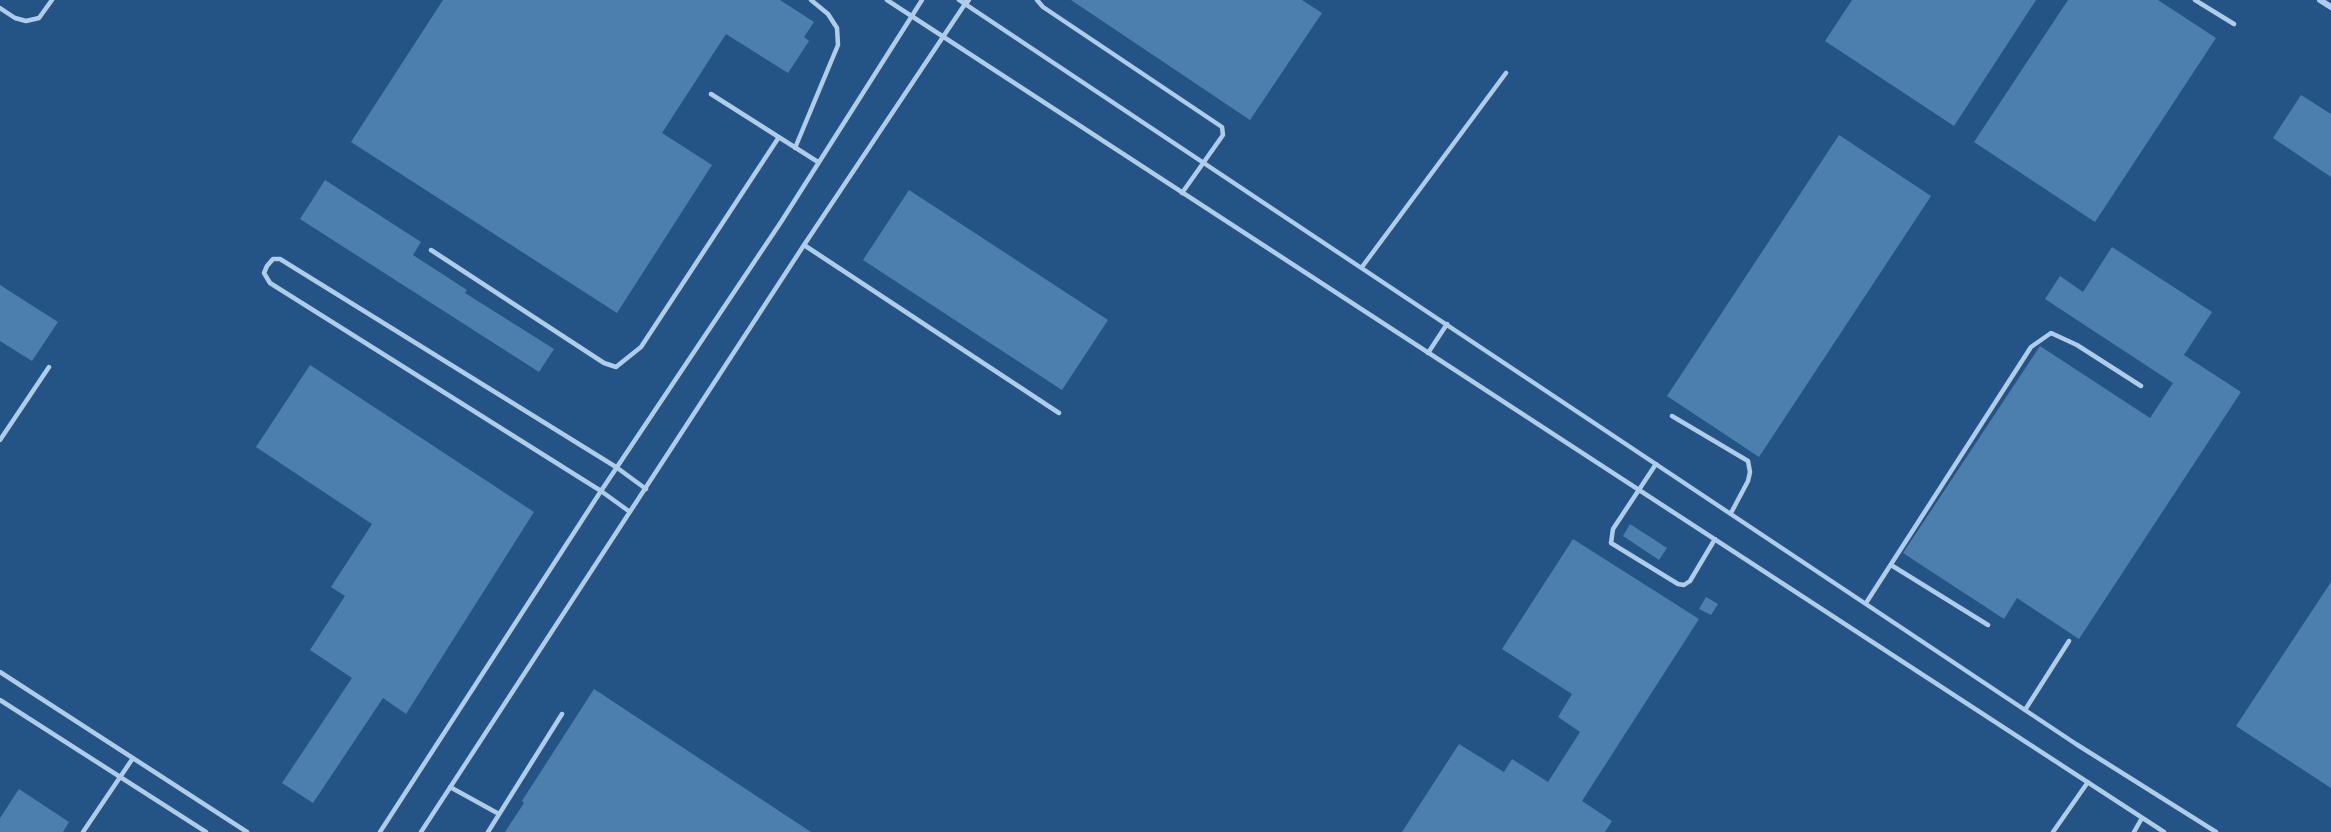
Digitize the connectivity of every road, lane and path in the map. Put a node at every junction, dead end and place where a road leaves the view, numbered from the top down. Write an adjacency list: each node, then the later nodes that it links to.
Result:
1 (52, 0): 10 (lane)
2 (811, 0): 17 (lane)
3 (887, 0): 11 (lane)
4 (922, 0): 11 (lane)
5 (1037, 0): 18 (lane)
6 (2195, 0): 12 (lane)
7 (2320, 0): 9 (street)
8 (964, 1): 13 (lane); 18 (lane)
9 (2331, 7)
10 (0, 8)
11 (913, 17): 13 (lane); 19 (lane)
12 (2235, 24)
13 (943, 37): 20 (lane); 21 (lane)
14 (1506, 73): 23 (lane)
15 (711, 94): 16 (lane)
16 (778, 137): 17 (lane); 22 (lane)
17 (795, 148): 19 (lane)
18 (1203, 161): 20 (lane); 23 (lane)
19 (818, 162): 32 (lane)
20 (1182, 193): 25 (lane)
21 (804, 245): 28 (lane); 33 (lane)
22 (431, 250)
23 (1362, 267): 24 (lane)
24 (1447, 324): 25 (lane); 31 (lane)
25 (1428, 353): 34 (lane)
26 (50, 367): 30 (lane)
27 (2141, 386): 39 (lane)
28 (1059, 413)
29 (1672, 416): 37 (lane)
30 (0, 440)
31 (1656, 464): 34 (lane); 37 (lane)
32 (616, 467): 33 (lane); 35 (lane); 35 (lane)
33 (645, 489): 36 (lane)
34 (1638, 489): 38 (lane); 38 (lane)
35 (601, 490): 36 (lane); 56 (lane)
36 (630, 512): 50 (lane)
37 (1731, 513): 40 (lane)
38 (1715, 538): 49 (lane)
39 (1891, 565): 40 (lane); 41 (lane)
40 (1866, 603): 45 (lane)
41 (1988, 625)
42 (2069, 641): 45 (lane)
43 (0, 672): 47 (lane)
44 (0, 700): 48 (lane)
45 (2025, 710): 62 (lane)
46 (562, 714): 51 (lane)
47 (133, 758): 48 (lane); 55 (lane)
48 (120, 778): 53 (lane); 54 (lane)
49 (2088, 782): 52 (lane); 59 (lane)
50 (450, 787): 51 (lane); 57 (lane)
51 (499, 814): 58 (lane)
52 (2142, 818): 60 (lane); 61 (lane)
53 (82, 832)
54 (206, 832)
55 (247, 832)
56 (380, 832)
57 (421, 832)
58 (488, 832)
59 (2053, 832)
60 (2134, 832)
61 (2164, 832)
62 (2216, 832)

